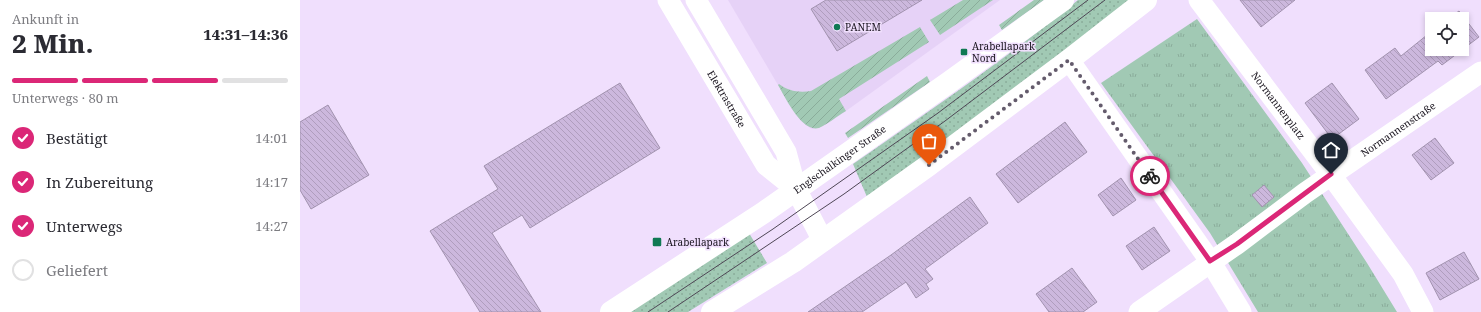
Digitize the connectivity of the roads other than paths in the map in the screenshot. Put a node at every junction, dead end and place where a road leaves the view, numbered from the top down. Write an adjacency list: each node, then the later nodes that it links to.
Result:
1 (668, 0): 9 (street, Elektrastraße)
2 (696, 0): 9 (street, Elektrastraße)
3 (1063, 0): 9 (main road, Englschalkinger Straße)
4 (1146, 0): 6 (main road)
5 (1198, 0): 8 (street, Normannenplatz)
6 (1069, 60): 10 (main road); 11 (street)
7 (1481, 72): 8 (street, Normannenstraße)
8 (1331, 174): 11 (street, Normannenstraße); 16 (street, Normannenplatz)
9 (796, 189): 10 (street, Elektrastraße); 12 (main road, Englschalkinger Straße)
10 (823, 241): 13 (main road)
11 (1210, 261): 14 (street, Normannenstraße); 15 (street)
12 (611, 312)
13 (712, 312)
14 (1138, 312)
15 (1241, 312)
16 (1423, 312)

